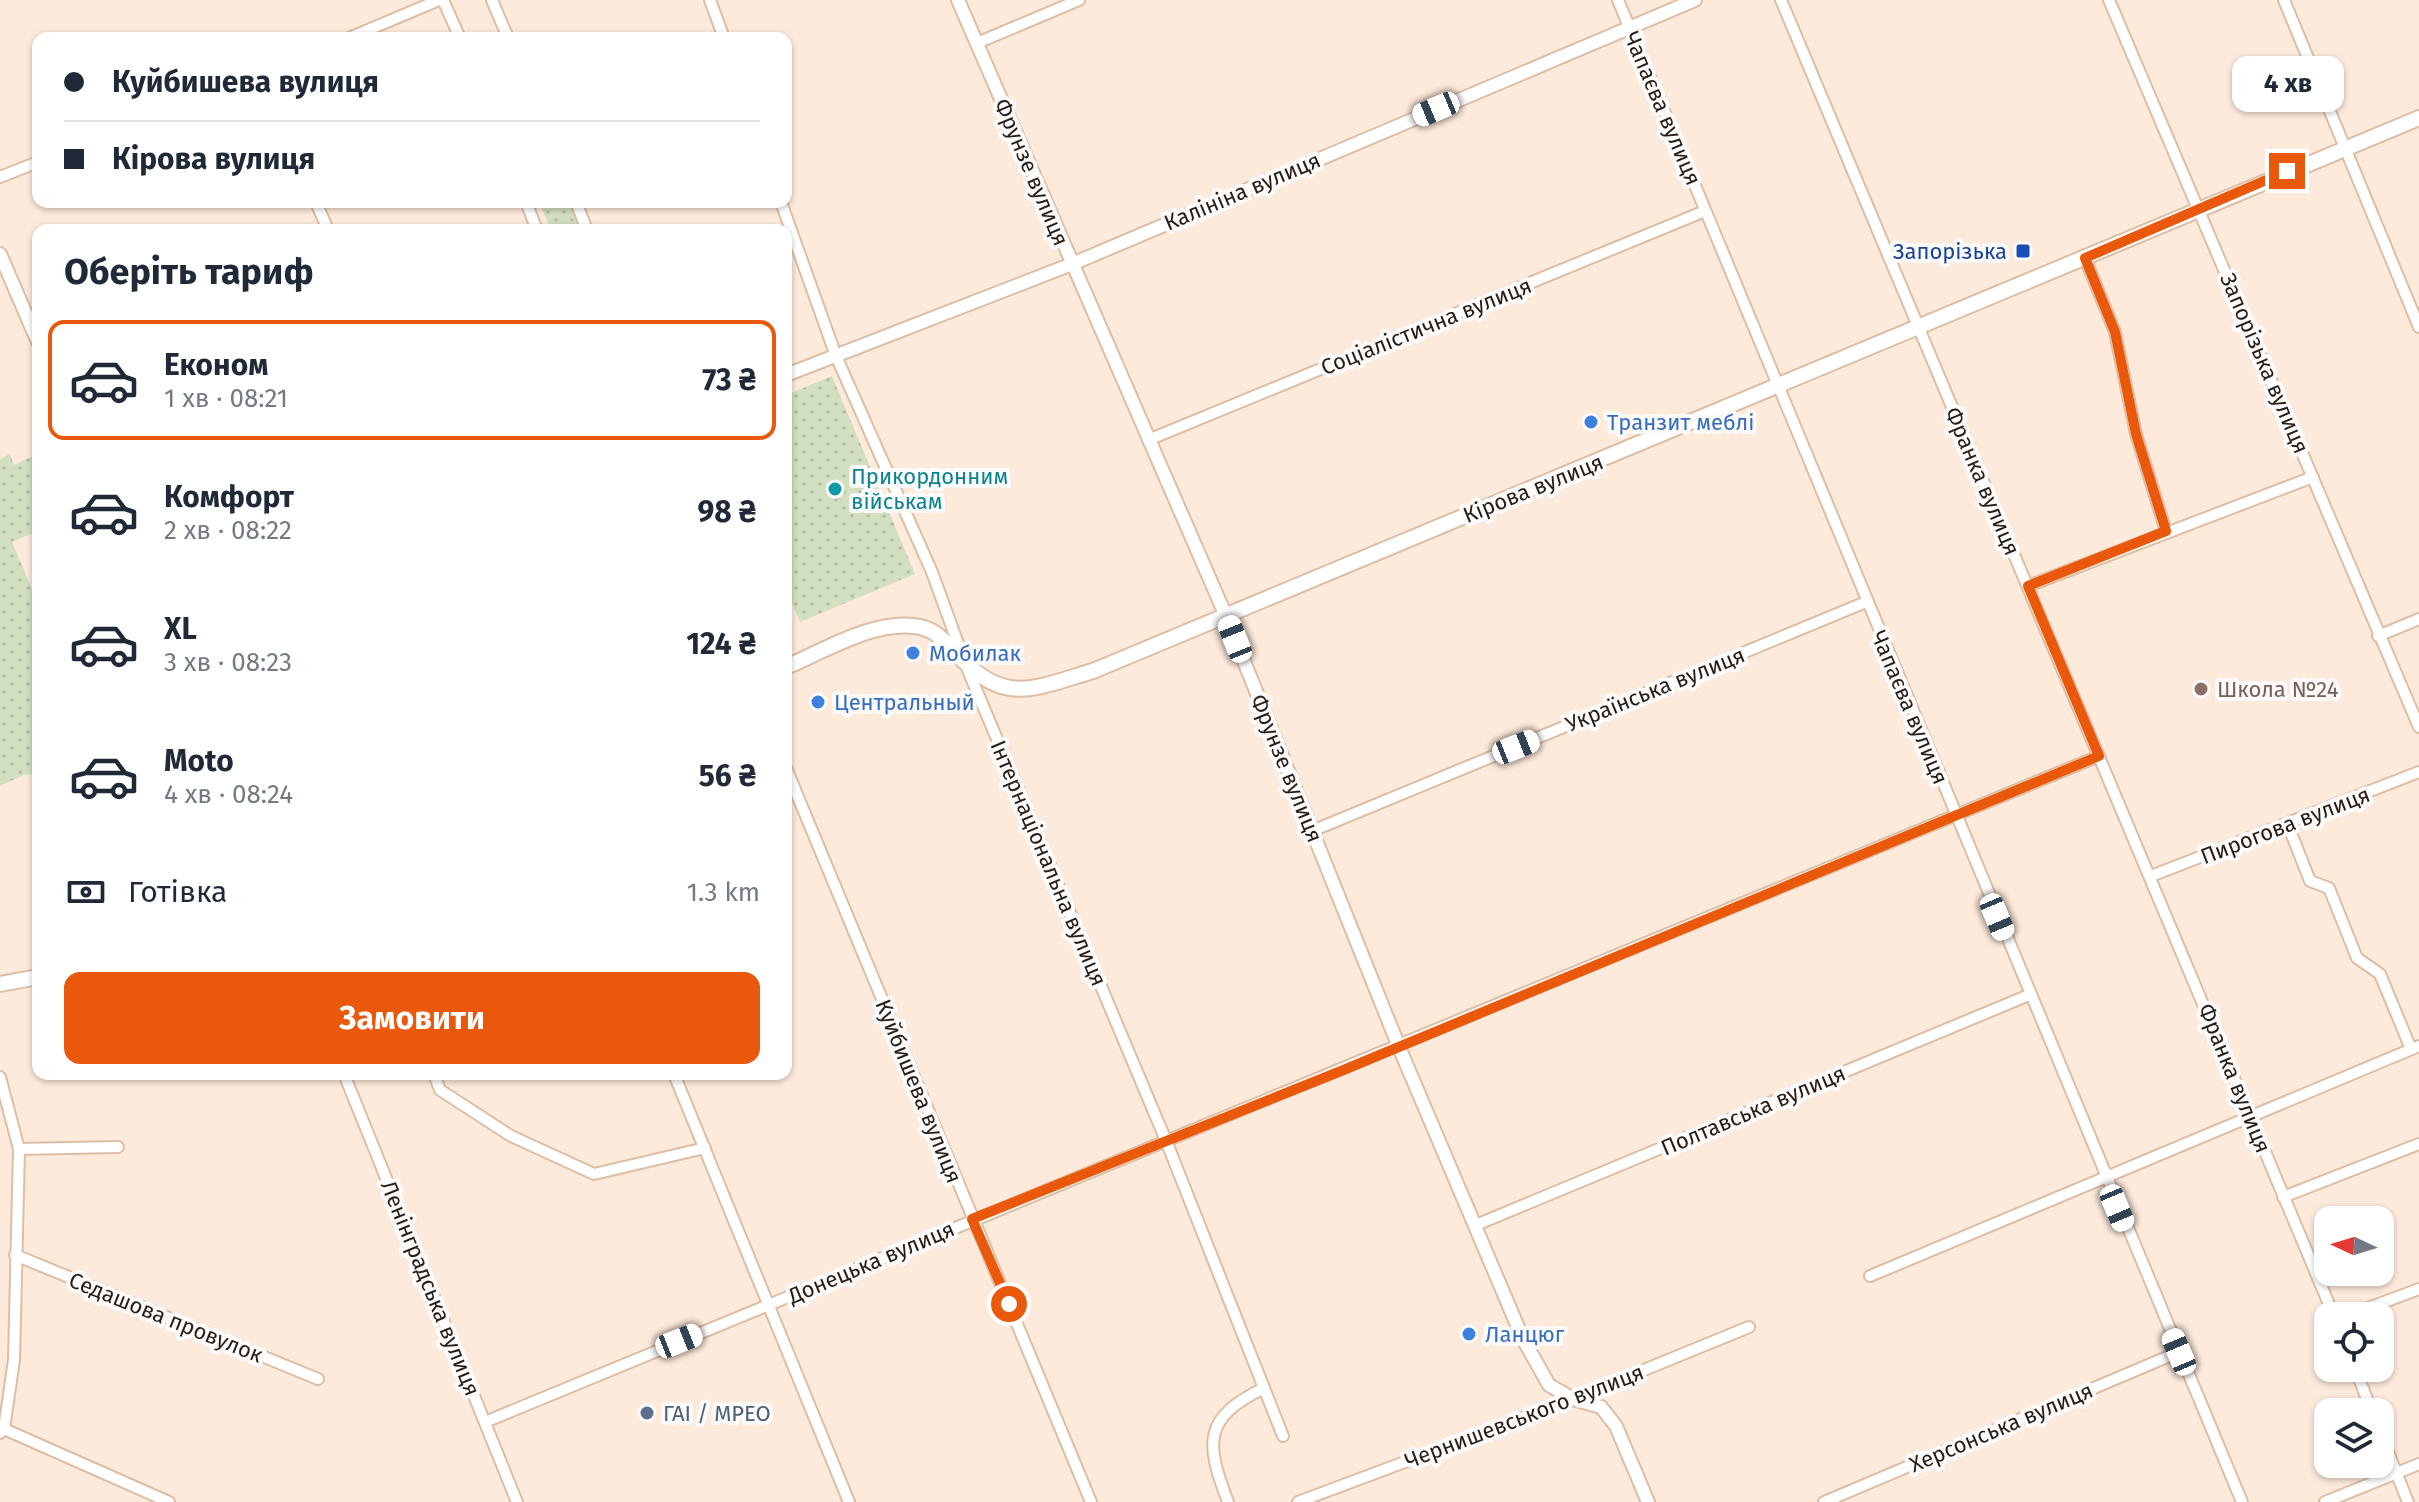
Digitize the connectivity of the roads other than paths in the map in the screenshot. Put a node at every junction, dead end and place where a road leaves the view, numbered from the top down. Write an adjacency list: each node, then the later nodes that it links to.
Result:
1 (441, 0): 12 (street); 13 (street)
2 (492, 0): 14 (street)
3 (710, 0): 15 (street)
4 (958, 0): 16 (street, Фрунзе вулиця)
5 (1079, 0): 16 (street)
6 (1618, 0): 11 (street, Чапаєва вулиця)
7 (1695, 0): 11 (street, Калініна вулиця)
8 (1781, 0): 27 (street, Франка вулиця)
9 (2109, 0): 21 (street, Запорізька вулиця)
10 (2284, 0): 18 (street)
11 (1629, 28): 22 (street, Чапаєва вулиця); 26 (street, Калініна вулиця)
12 (364, 32)
13 (457, 32)
14 (505, 32)
15 (722, 32)
16 (977, 43): 26 (street, Фрунзе вулиця)
17 (2419, 118): 18 (main road, Кірова вулиця)
18 (2345, 147): 21 (main road, Кірова вулиця); 28 (street)
19 (32, 164): 20 (street)
20 (0, 177)
21 (2199, 208): 25 (main road, Кірова вулиця); 34 (street, Запорізька вулиця)
22 (1705, 211): 32 (street, Чапаєва вулиця); 33 (street, Соціалістична вулиця)
23 (792, 233): 30 (street, Інтернаціональна вулиця)
24 (0, 254): 29 (street)
25 (2085, 258): 27 (main road, Кірова вулиця); 35 (street)
26 (1072, 264): 30 (street, Калініна вулиця); 33 (street, Фрунзе вулиця)
27 (1919, 327): 32 (main road, Кірова вулиця); 36 (street, Франка вулиця)
28 (2419, 327)
29 (32, 328)
30 (836, 356): 31 (street, Калініна вулиця); 41 (street, Інтернаціональна вулиця)
31 (792, 373)
32 (1778, 387): 37 (street, Чапаєва вулиця); 38 (main road, Кірова вулиця)
33 (1148, 440): 38 (street, Фрунзе вулиця)
34 (2313, 477): 35 (street); 40 (street, Запорізька вулиця)
35 (2166, 531): 36 (street)
36 (2028, 586): 44 (street, Франка вулиця)
37 (1866, 602): 47 (street, Чапаєва вулиця); 49 (street, Українська вулиця)
38 (1225, 614): 41 (main road, Кірова вулиця); 49 (street, Фрунзе вулиця)
39 (2419, 619): 40 (street)
40 (2378, 636): 43 (street, Запорізька вулиця)
41 (965, 663): 42 (main road, Кірова вулиця); 61 (street, Інтернаціональна вулиця)
42 (792, 664)
43 (2419, 727)
44 (2099, 756): 47 (street, Донецька вулиця); 50 (street, Франка вулиця)
45 (2419, 772): 48 (street, Пирогова вулиця)
46 (792, 783): 68 (street, Куйбишева вулиця)
47 (1955, 814): 53 (street, Чапаєва вулиця); 54 (street, Донецька вулиця)
48 (2288, 825): 50 (street, Пирогова вулиця); 55 (street)
49 (1312, 831): 54 (street, Фрунзе вулиця)
50 (2151, 876): 60 (street, Франка вулиця)
51 (32, 978): 52 (main road)
52 (0, 984)
53 (2029, 995): 66 (street, Чапаєва вулиця); 69 (street, Полтавська вулиця)
54 (1399, 1047): 61 (street, Донецька вулиця); 69 (street, Фрунзе вулиця)
55 (2415, 1047): 60 (street)
56 (0, 1077): 65 (street)
57 (346, 1080): 81 (street, Ленінградська вулиця)
58 (436, 1080): 64 (street)
59 (677, 1080): 64 (street)
60 (2252, 1116): 66 (street); 67 (street, Франка вулиця)
61 (1167, 1143): 68 (street, Донецька вулиця); 79 (street, Інтернаціональна вулиця)
62 (2419, 1144): 67 (street)
63 (118, 1147): 65 (street)
64 (705, 1148): 75 (street)
65 (19, 1149): 70 (street)
66 (2105, 1179): 71 (street); 77 (street, Чапаєва вулиця)
67 (2283, 1197): 73 (street, Франка вулиця)
68 (972, 1219): 75 (street, Донецька вулиця); 90 (street, Куйбишева вулиця)
69 (1476, 1225): 80 (street, Фрунзе вулиця)
70 (15, 1255): 78 (street, Седашова провулок); 82 (street)
71 (1870, 1276)
72 (2419, 1289): 74 (street)
73 (2328, 1302)
74 (2384, 1302)
75 (768, 1306): 81 (street, Донецька вулиця); 89 (street)
76 (1749, 1327): 80 (street, Чернишевського вулиця)
77 (2179, 1352): 94 (street, Херсонська вулиця); 95 (street, Чапаєва вулиця)
78 (318, 1379)
79 (1264, 1388): 83 (street, Інтернаціональна вулиця); 91 (street)
80 (1573, 1399): 92 (street, Чернишевського вулиця); 93 (street, Фрунзе вулиця)
81 (485, 1422): 88 (street, Ленінградська вулиця)
82 (2, 1431): 87 (street)
83 (1283, 1436)
84 (2419, 1464): 86 (street)
85 (2394, 1469): 86 (street)
86 (2396, 1474): 96 (street); 97 (street)
87 (169, 1502)
88 (517, 1502)
89 (849, 1502)
90 (1091, 1502)
91 (1228, 1502)
92 (1298, 1502)
93 (1648, 1502)
94 (1824, 1502)
95 (2242, 1502)
96 (2325, 1502)
97 (2408, 1502)

